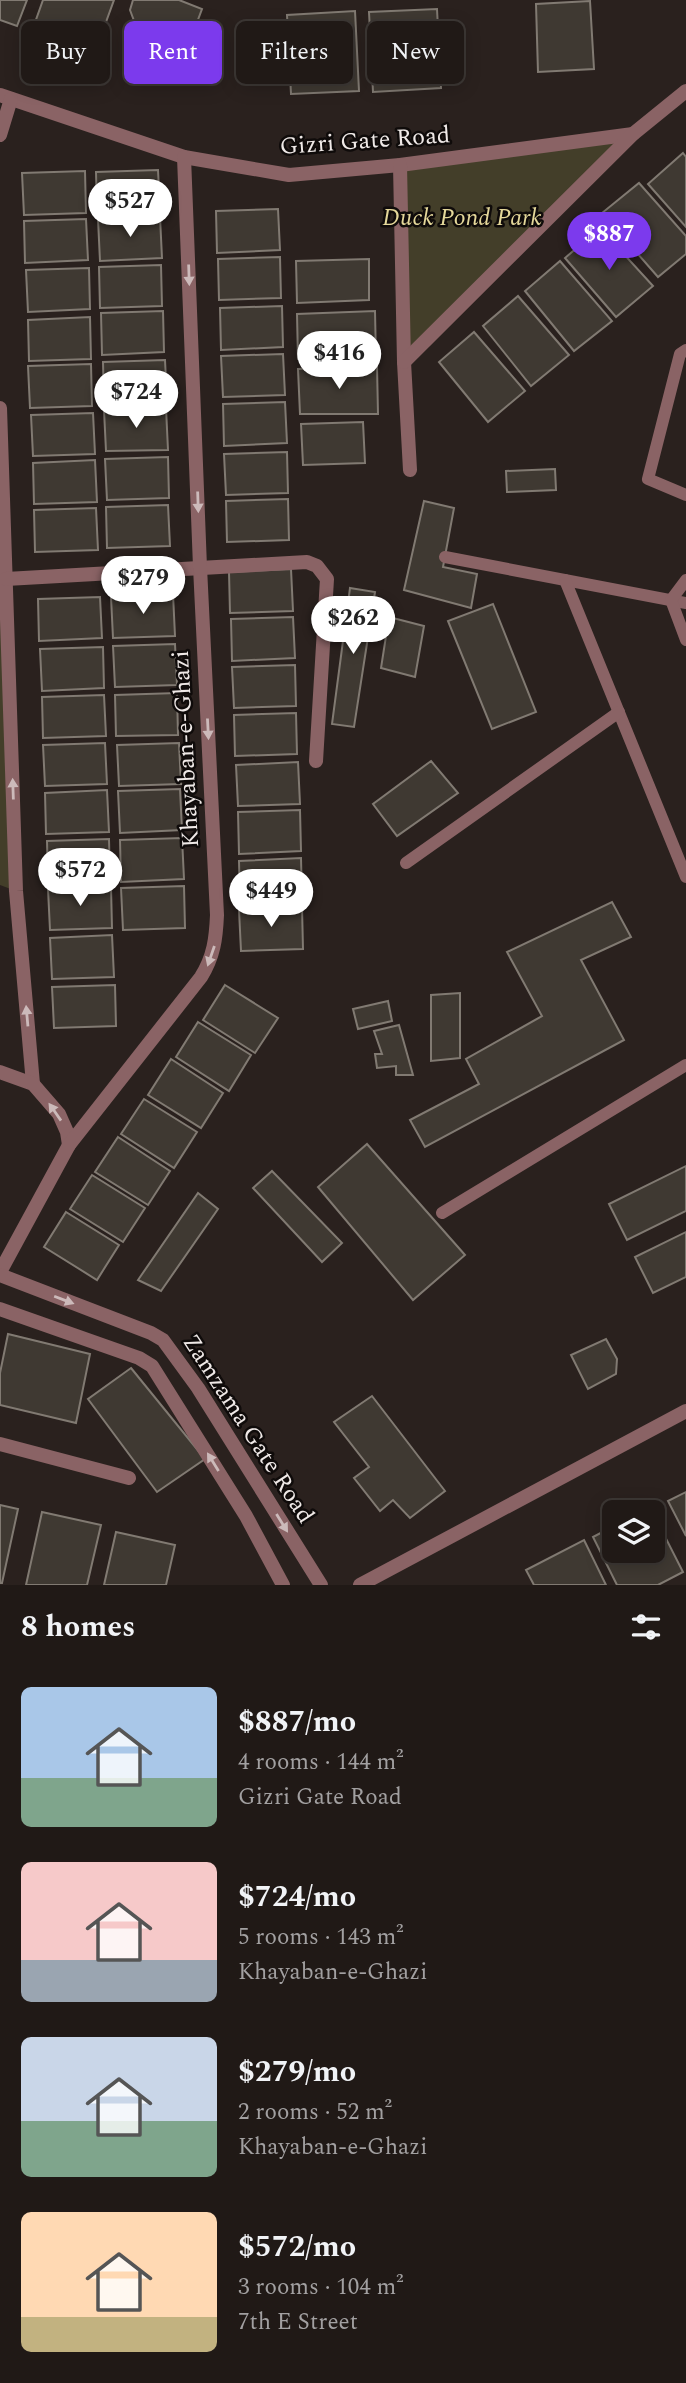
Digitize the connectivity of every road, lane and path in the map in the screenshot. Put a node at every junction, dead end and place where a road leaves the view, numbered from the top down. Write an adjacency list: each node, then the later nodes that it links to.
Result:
1 (686, 91): 3 (street)
2 (5, 97): 4 (street); 5 (street, Gizri Gate Road)
3 (633, 134): 6 (street, Gizri Gate Road); 8 (street)
4 (0, 135)
5 (184, 158): 6 (street, Gizri Gate Road); 13 (street, Khayaban-e-Ghazi, one-way to 13)
6 (400, 165): 8 (street)
7 (686, 350): 11 (lane)
8 (404, 362): 10 (street)
9 (0, 408): 14 (street)
10 (410, 470)
11 (686, 495)
12 (445, 557): 15 (lane)
13 (200, 567): 14 (street); 21 (street); 29 (street, Khayaban-e-Ghazi, one-way to 29)
14 (6, 579): 25 (street, one-way to 14)
15 (565, 580): 17 (lane); 20 (lane)
16 (686, 580): 17 (lane)
17 (671, 600): 18 (lane); 19 (lane)
18 (686, 603)
19 (686, 640)
20 (619, 712): 22 (lane); 23 (lane)
21 (316, 761)
22 (406, 863)
23 (686, 877)
24 (0, 885): 25 (street)
25 (16, 891): 28 (street, one-way to 25)
26 (686, 1065): 30 (lane)
27 (0, 1072): 28 (street)
28 (33, 1084): 29 (street, one-way to 28)
29 (69, 1145): 31 (street, Khayaban-e-Ghazi)
30 (442, 1213)
31 (0, 1274): 37 (street, Zamzama Gate Road, one-way to 37)
32 (0, 1310): 36 (street, Zamzama Gate Road, one-way to 32)
33 (686, 1411): 38 (street)
34 (0, 1444): 35 (street)
35 (129, 1478)
36 (283, 1585)
37 (321, 1585)
38 (360, 1585)

